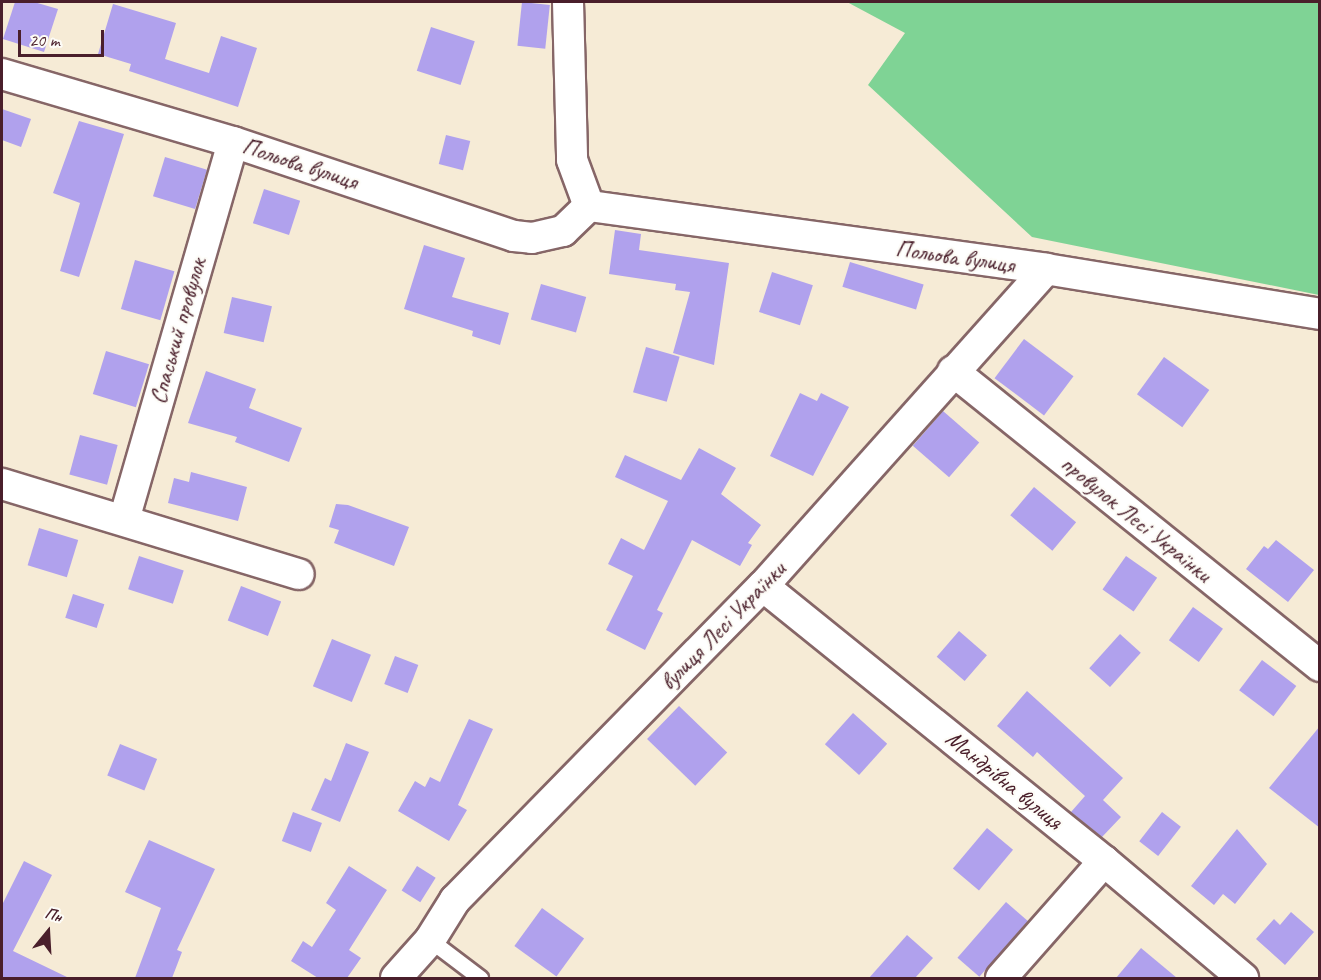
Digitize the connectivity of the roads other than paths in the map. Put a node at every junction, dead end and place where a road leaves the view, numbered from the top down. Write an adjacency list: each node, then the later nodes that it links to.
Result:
1 (568, 2): 4 (street)
2 (2, 74): 3 (street, Польова вулиця)
3 (233, 142): 4 (street, Польова вулиця); 9 (street, Спаський провулок)
4 (590, 206): 5 (street, Польова вулиця)
5 (1046, 269): 6 (street, Польова вулиця); 7 (street, вулиця Лесі Українки)
6 (1320, 314)
7 (953, 371): 11 (street, вулиця Лесі Українки); 12 (street, провулок Лесі Українки)
8 (2, 484): 9 (street)
9 (124, 520): 10 (street)
10 (299, 574)
11 (763, 586): 13 (street, Мандрівна вулиця); 14 (street, вулиця Лесі Українки)
12 (1320, 666)
13 (1104, 861): 17 (street); 18 (street, Мандрівна вулиця)
14 (430, 940): 15 (street, вулиця Лесі Українки); 16 (lane)
15 (396, 978)
16 (480, 978)
17 (1001, 978)
18 (1243, 978)

